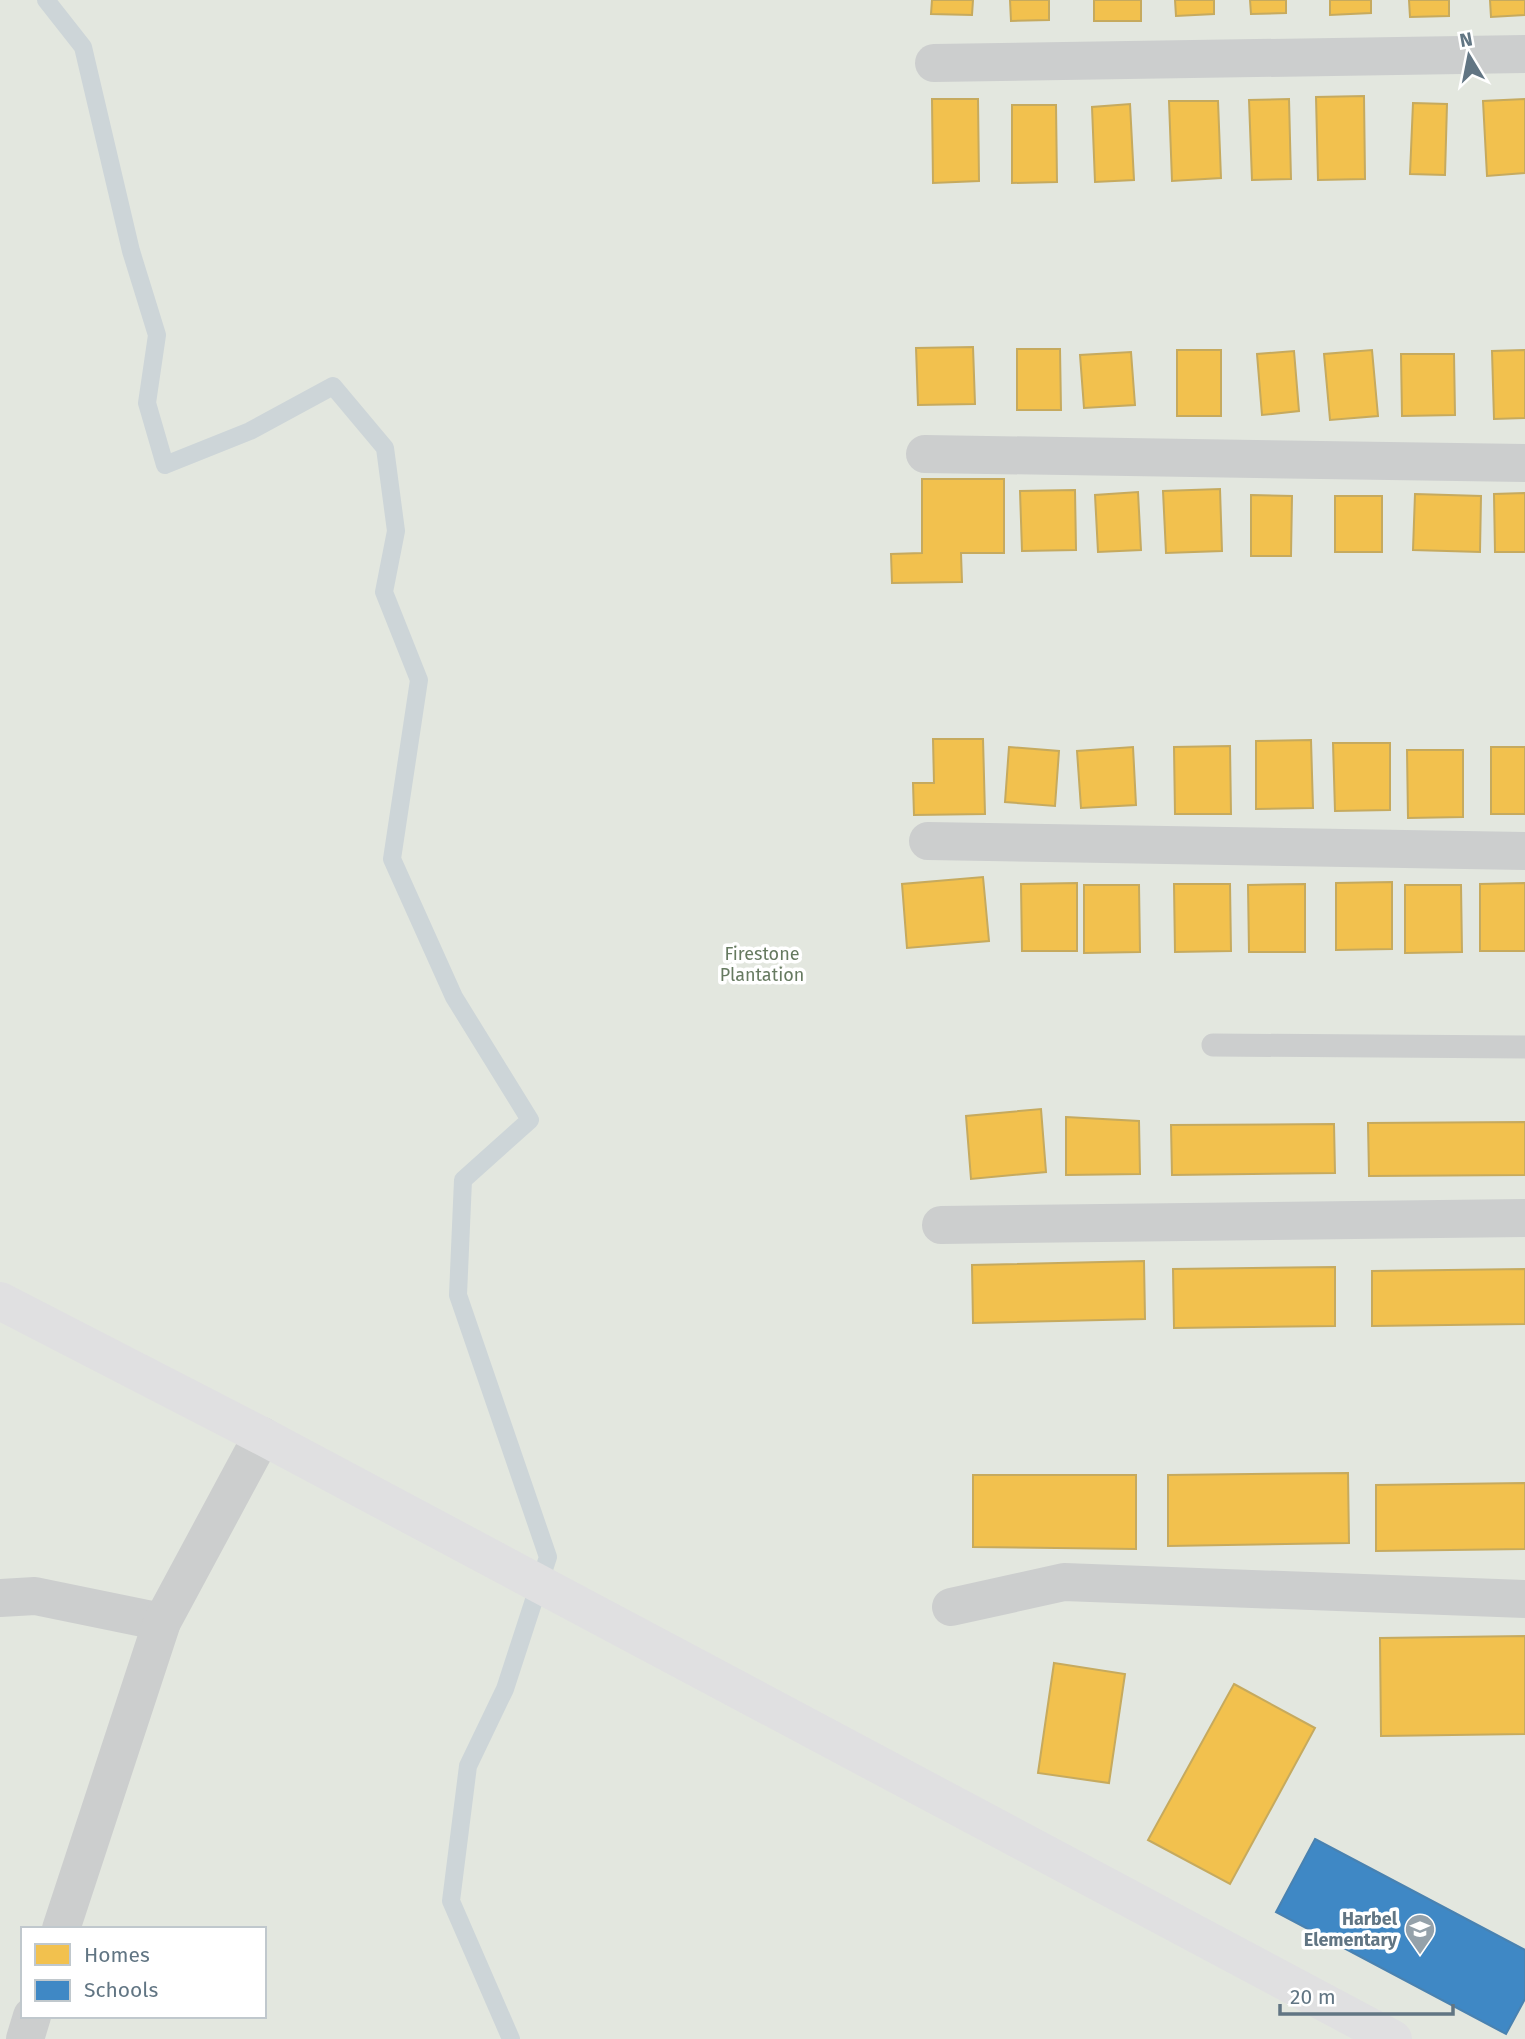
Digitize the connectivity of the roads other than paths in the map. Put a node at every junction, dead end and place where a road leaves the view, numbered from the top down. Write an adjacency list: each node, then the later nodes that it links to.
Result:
1 (1525, 54): 2 (street)
2 (934, 63)
3 (925, 454): 4 (street)
4 (1525, 463)
5 (928, 841): 6 (street)
6 (1525, 851)
7 (1213, 1045): 8 (lane)
8 (1525, 1046)
9 (1525, 1218): 10 (street)
10 (941, 1225)
11 (0, 1301): 12 (main road)
12 (262, 1436): 16 (street); 20 (main road)
13 (0, 1598): 16 (street)
14 (1525, 1599): 15 (street)
15 (951, 1607)
16 (162, 1622): 17 (street)
17 (62, 1927)
18 (31, 2018): 19 (street)
19 (24, 2039)
20 (1392, 2039)

